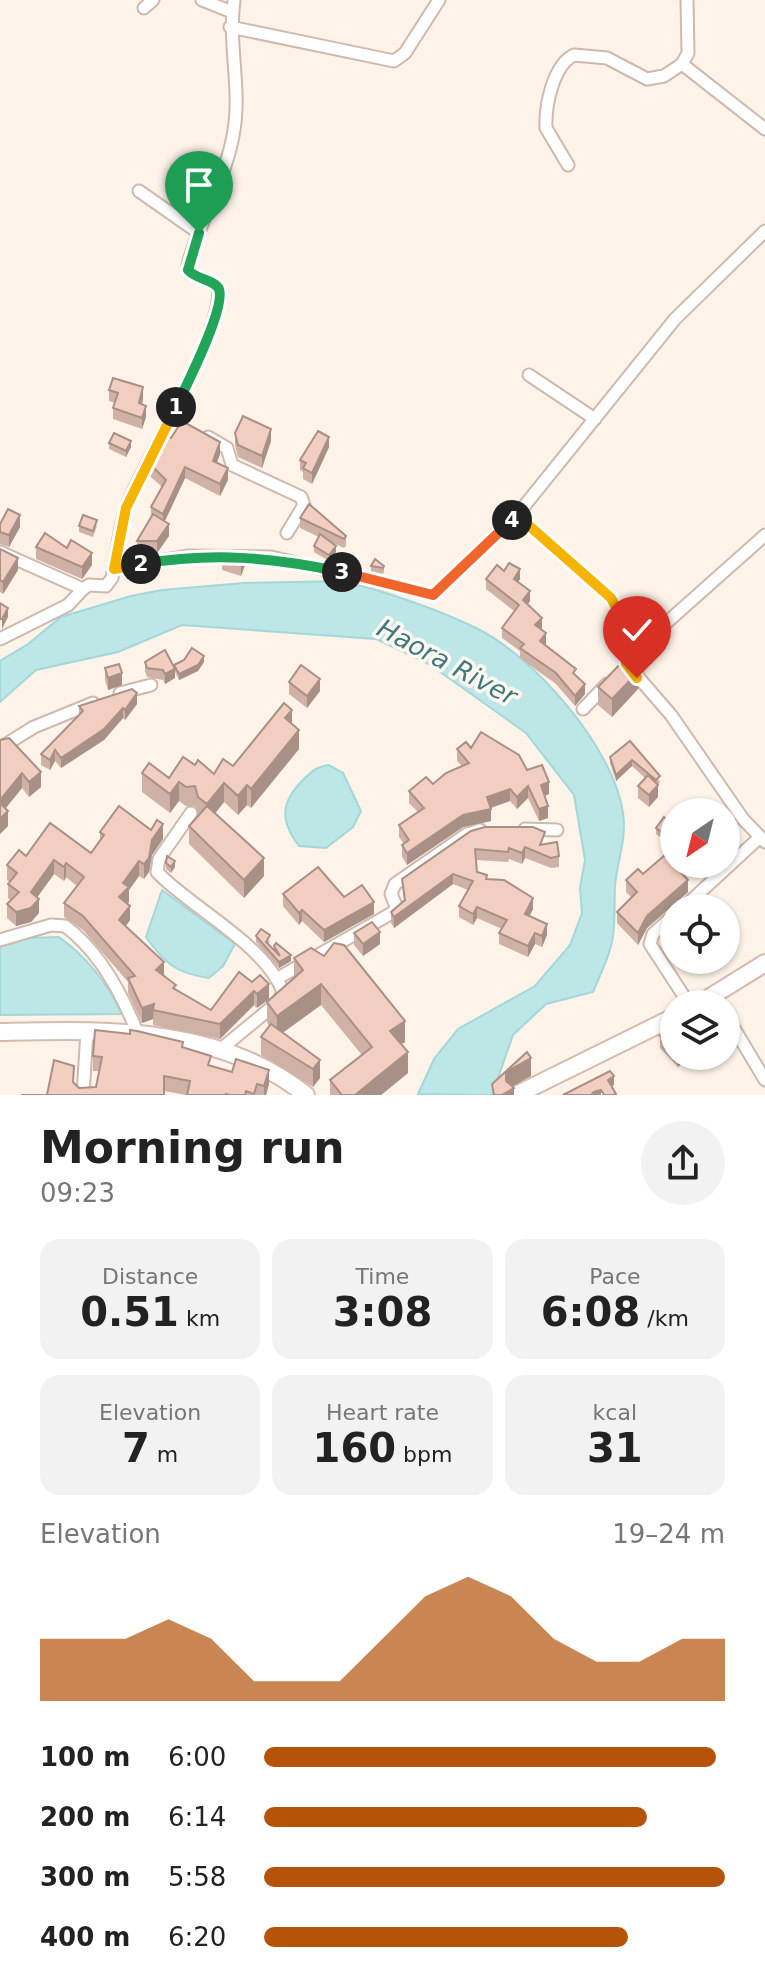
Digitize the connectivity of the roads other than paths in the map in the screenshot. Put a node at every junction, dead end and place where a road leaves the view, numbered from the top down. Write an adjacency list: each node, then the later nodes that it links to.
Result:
1 (202, 0): 4 (street)
2 (439, 0): 5 (street)
3 (687, 0): 6 (street)
4 (233, 6): 5 (street)
5 (230, 27): 11 (street)
6 (682, 64): 7 (street); 8 (street)
7 (765, 129)
8 (568, 165)
9 (139, 191): 11 (street)
10 (765, 231): 14 (street)
11 (199, 233): 13 (street)
12 (529, 375): 14 (street)
13 (171, 417): 15 (street); 21 (street)
14 (595, 419): 17 (street)
15 (184, 424)
16 (197, 431): 18 (street)
17 (517, 515): 21 (street); 24 (street)
18 (287, 533)
19 (765, 535): 24 (street)
20 (0, 552): 22 (street)
21 (114, 569): 22 (street)
22 (83, 589): 23 (street)
23 (0, 639)
24 (638, 648): 25 (street)
25 (626, 663): 27 (street); 33 (street)
26 (151, 685): 28 (street)
27 (583, 709)
28 (0, 748)
29 (191, 813): 39 (street)
30 (514, 828): 32 (street)
31 (499, 829): 39 (street)
32 (557, 830)
33 (762, 840): 34 (street)
34 (699, 894)
35 (660, 928): 37 (street)
36 (0, 940): 44 (street)
37 (660, 959)
38 (765, 963): 40 (street)
39 (278, 978): 46 (street)
40 (727, 990)
41 (660, 1024): 50 (street)
42 (87, 1031): 43 (street); 44 (street); 48 (street)
43 (0, 1032)
44 (137, 1032): 46 (street)
45 (740, 1038): 47 (street)
46 (221, 1049): 49 (street)
47 (765, 1080)
48 (83, 1095)
49 (306, 1095)
50 (516, 1095)

